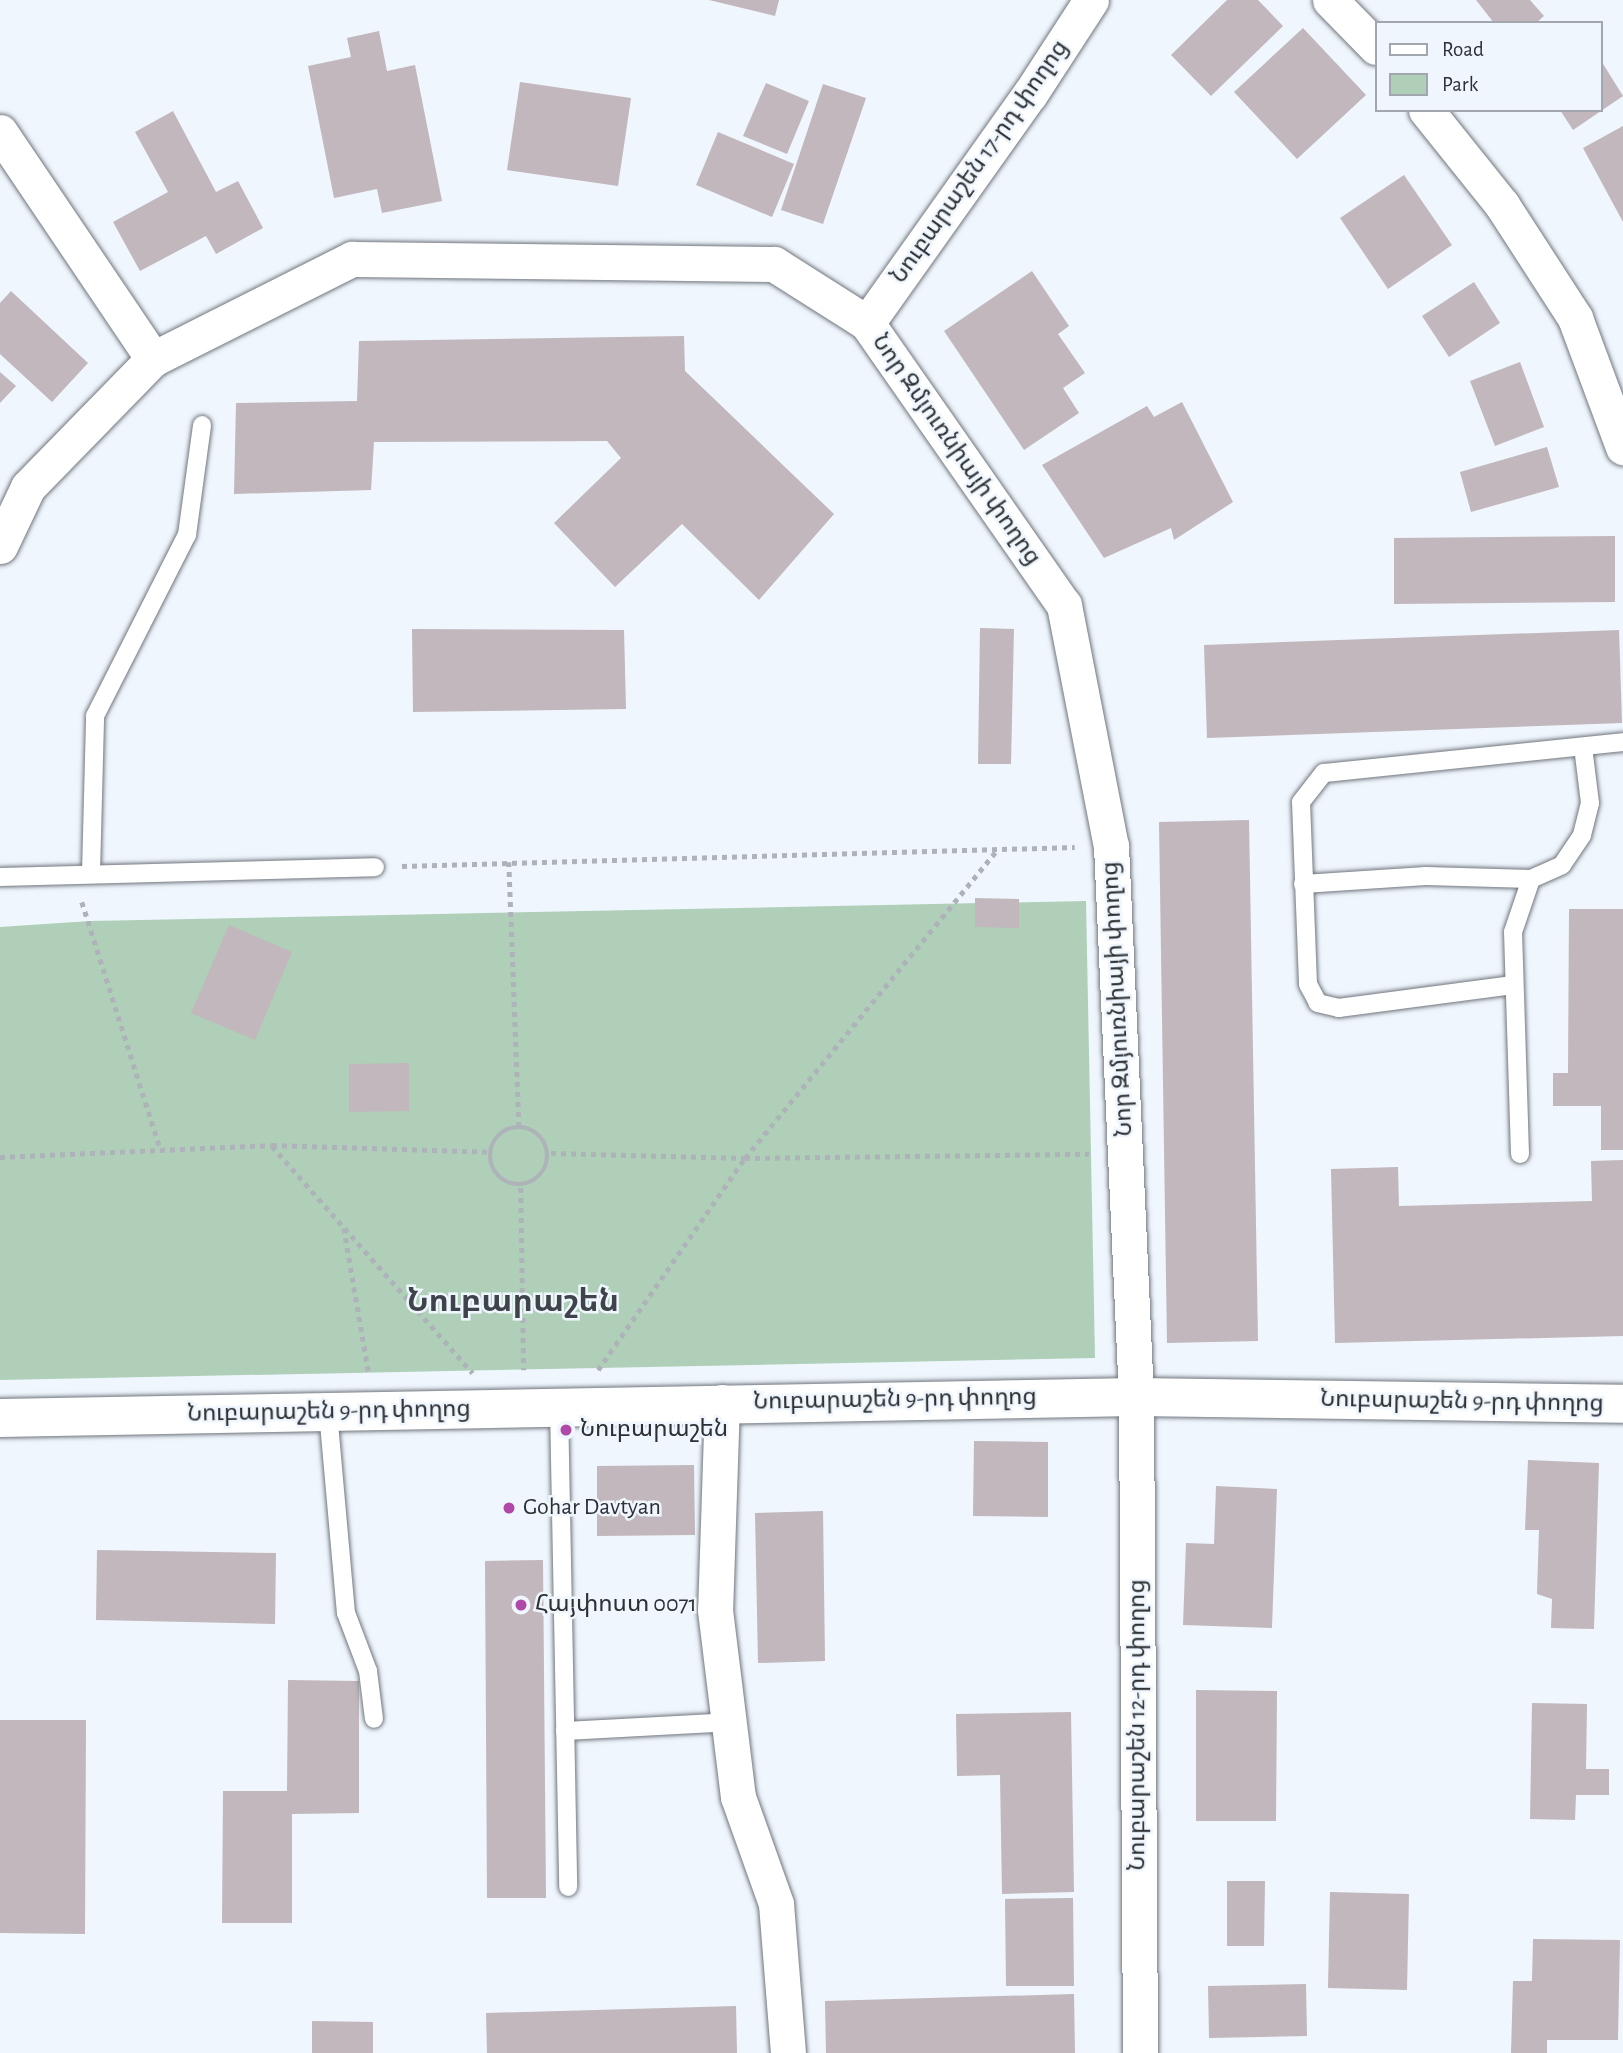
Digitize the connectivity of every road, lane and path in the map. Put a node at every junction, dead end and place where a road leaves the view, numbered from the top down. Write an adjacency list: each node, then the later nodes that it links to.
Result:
1 (1091, 0): 6 (street, Նուբարաշեն 17-րդ փողոց)
2 (1330, 0): 3 (street)
3 (1374, 45)
4 (1428, 112): 9 (street)
5 (0, 132): 7 (street)
6 (867, 323): 7 (street, Նոր Զմյուռնիայի փողոց); 13 (street, Նոր Զմյուռնիայի փողոց)
7 (153, 359): 10 (street, Նոր Զմյուռնիայի փողոց)
8 (202, 425): 17 (lane)
9 (1623, 447)
10 (0, 546)
11 (1623, 742): 12 (lane)
12 (1583, 747): 19 (lane); 20 (lane)
13 (1111, 846): 14 (path); 27 (street, Նոր Զմյուռնիայի փողոց)
14 (998, 849): 15 (path); 30 (path)
15 (509, 863): 16 (path); 22 (path)
16 (375, 867): 17 (lane)
17 (87, 873): 18 (lane); 24 (path)
18 (0, 877)
19 (1531, 879): 20 (lane); 21 (lane)
20 (1303, 884): 21 (lane)
21 (1513, 985): 28 (lane)
22 (519, 1126): 25 (path); 26 (path)
23 (272, 1146): 24 (path); 25 (path); 32 (path)
24 (160, 1148): 29 (path)
25 (489, 1152): 31 (path)
26 (551, 1153): 30 (path); 31 (path)
27 (1125, 1154): 30 (path); 36 (street, Նոր Զմյուռնիայի փողոց)
28 (1520, 1154)
29 (0, 1157)
30 (746, 1158): 33 (path)
31 (521, 1188): 39 (path)
32 (344, 1227): 34 (path); 35 (path)
33 (591, 1381)
34 (482, 1383)
35 (370, 1385)
36 (1136, 1397): 37 (main road, Նուբարաշեն 9-րդ փողոց); 38 (main road, Նուբարաշեն 9-րդ փողոց); 47 (street, Նուբարաշեն 12-րդ փողոց)
37 (722, 1402): 39 (main road, Նուբարաշեն 9-րդ փողոց); 43 (street)
38 (1623, 1404)
39 (542, 1407): 40 (main road, Նուբարաշեն 9-րդ փողոց); 44 (lane)
40 (328, 1412): 41 (main road, Նուբարաշեն 9-րդ փողոց); 42 (lane)
41 (0, 1418)
42 (374, 1719)
43 (729, 1722): 44 (lane); 46 (street)
44 (565, 1731): 45 (lane)
45 (568, 1886)
46 (788, 2053)
47 (1140, 2053)

